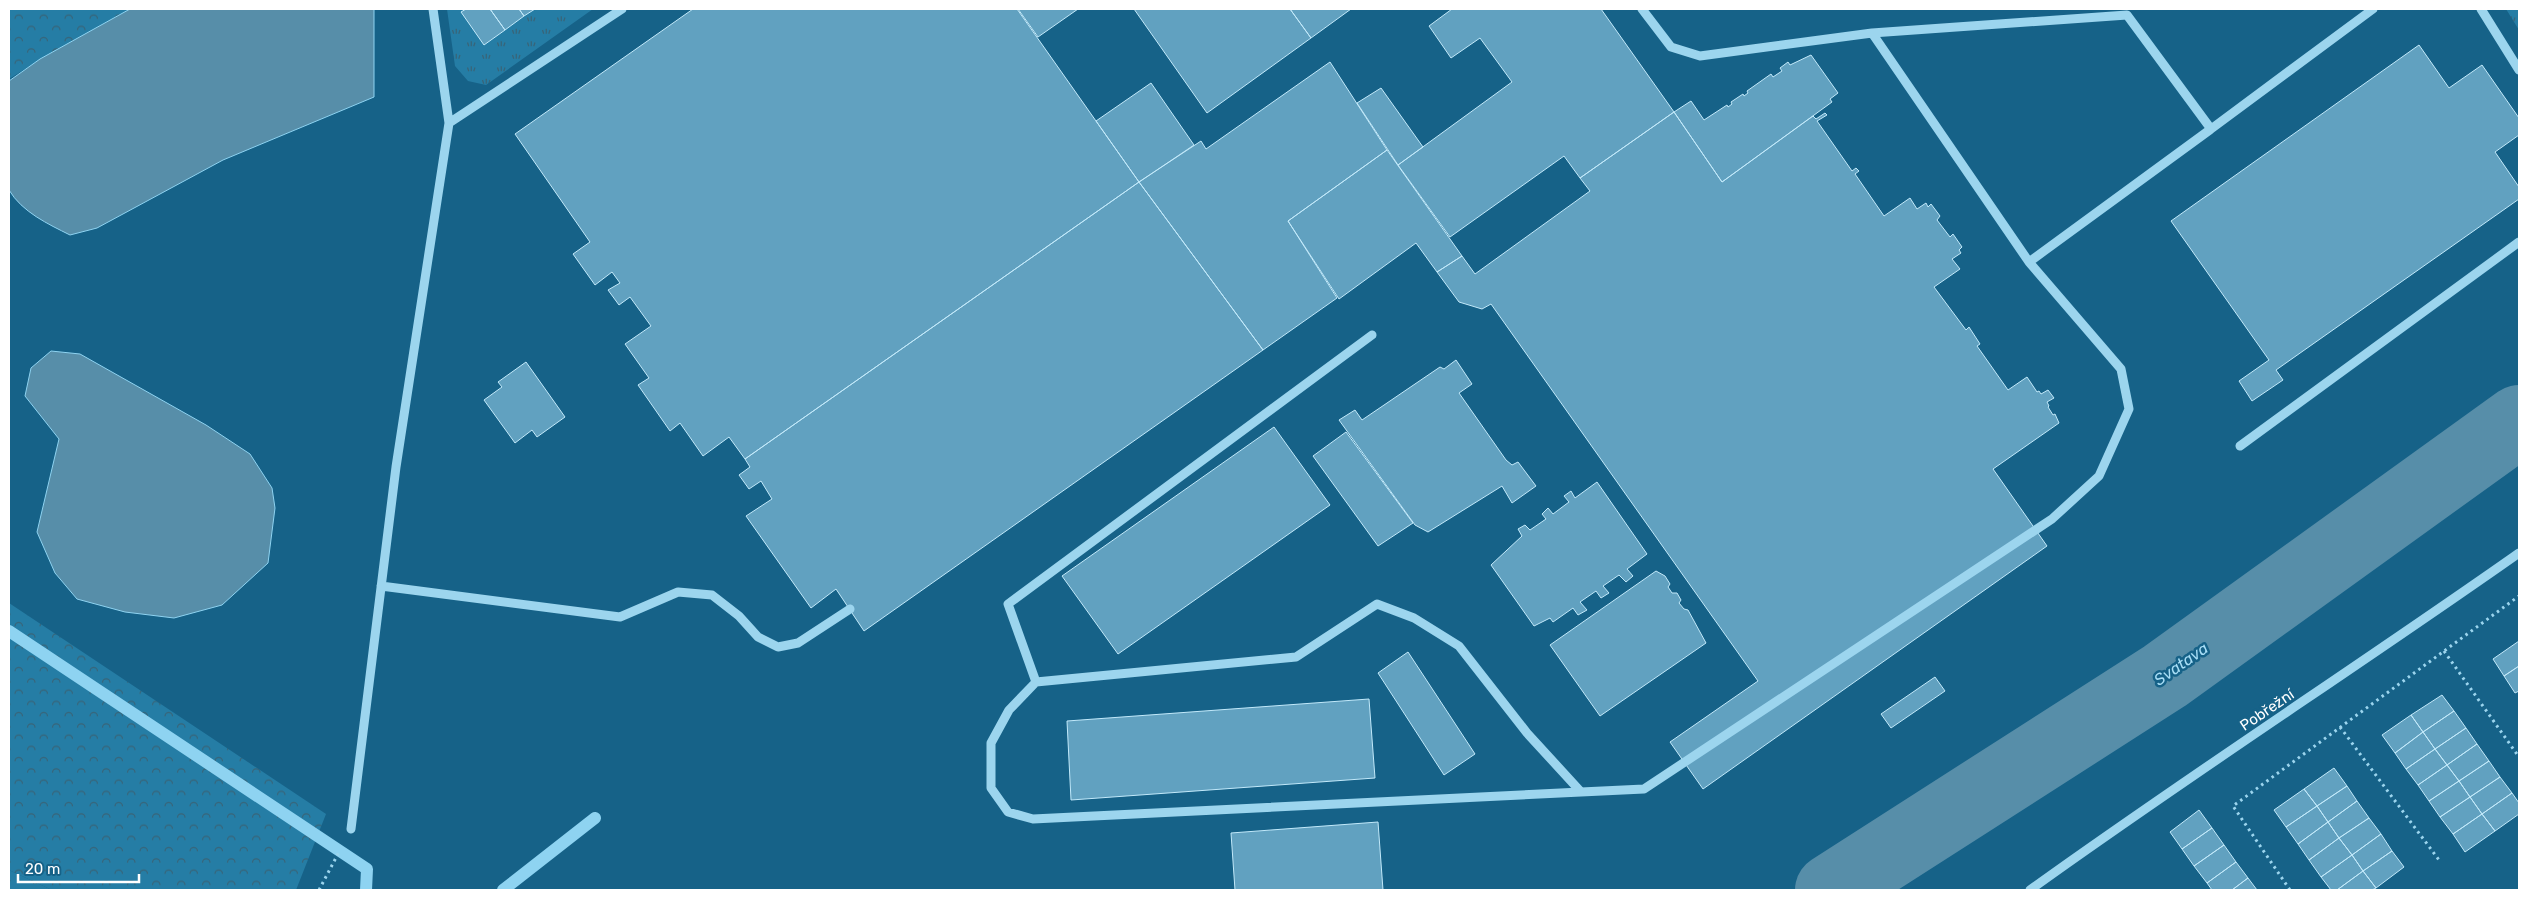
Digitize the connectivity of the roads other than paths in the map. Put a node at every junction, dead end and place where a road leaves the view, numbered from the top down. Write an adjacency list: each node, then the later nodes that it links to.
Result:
1 (433, 9): 8 (street)
2 (622, 9): 8 (street)
3 (1642, 9): 6 (street)
4 (2373, 9): 9 (street)
5 (2481, 9): 7 (street)
6 (1872, 33): 9 (street); 11 (street)
7 (2519, 70)
8 (449, 123): 15 (street)
9 (2211, 129): 11 (street)
10 (2519, 242): 13 (street)
11 (2029, 262): 18 (street)
12 (1372, 335): 17 (street)
13 (2240, 446)
14 (2519, 553): 20 (street, Pobřežní)
15 (381, 586): 16 (street); 19 (street)
16 (850, 610)
17 (1036, 682): 18 (street); 18 (street)
18 (1582, 792)
19 (351, 829)
20 (2030, 890)

